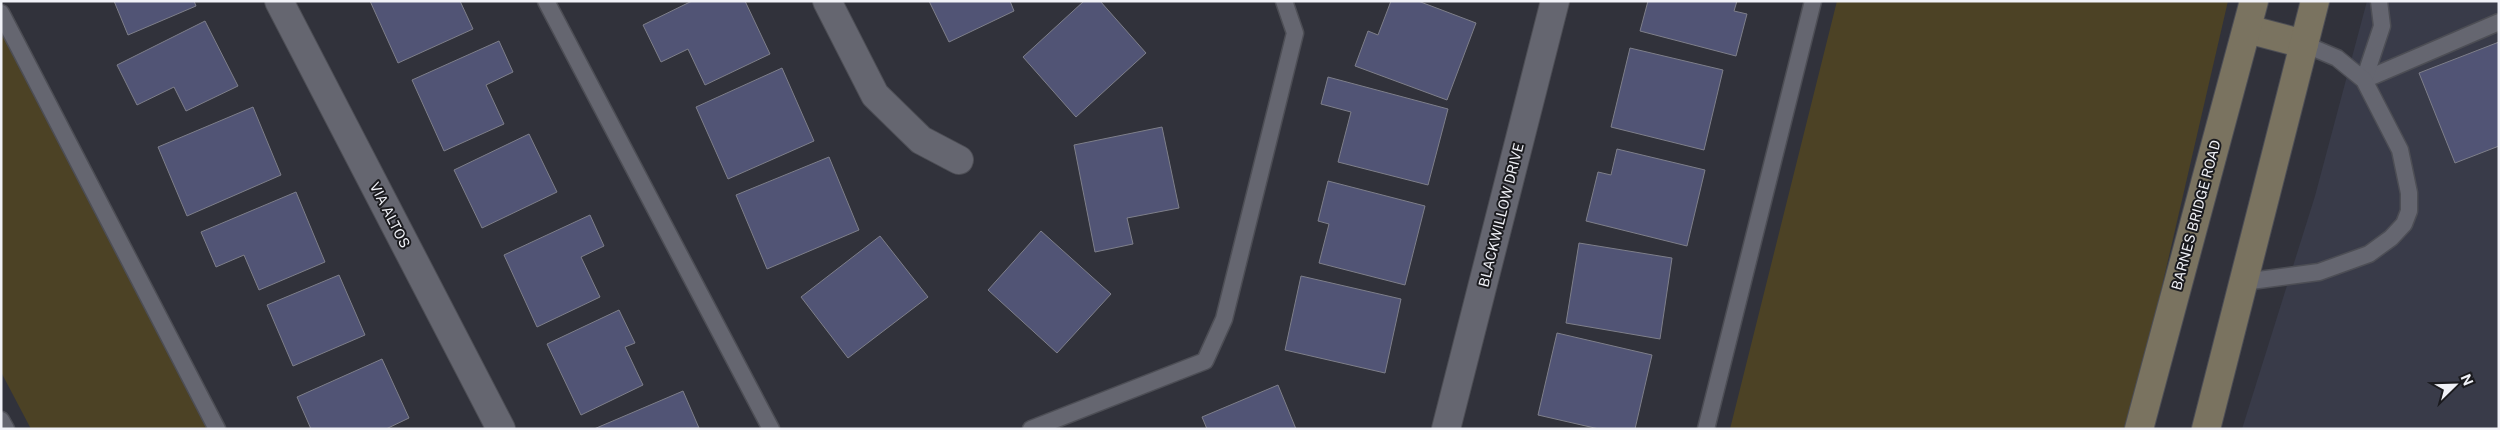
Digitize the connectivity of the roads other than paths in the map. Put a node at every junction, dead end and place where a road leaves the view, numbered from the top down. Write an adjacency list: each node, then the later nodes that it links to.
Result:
1 (278, 1): 20 (street, VIA ALTOS)
2 (546, 1): 21 (lane)
3 (828, 1): 15 (street)
4 (1284, 1): 22 (lane)
5 (1555, 1): 23 (street, BLACKWILLOW DRIVE)
6 (1813, 1): 24 (lane)
7 (2254, 1): 12 (main road, BARNES BRIDGE ROAD)
8 (2315, 1): 13 (main road)
9 (2379, 1): 14 (lane)
10 (1, 13): 19 (lane)
11 (2499, 22): 14 (lane)
12 (2247, 29): 13 (main road); 25 (main road, BARNES BRIDGE ROAD)
13 (2304, 44): 14 (lane); 16 (main road)
14 (2364, 80): 16 (lane)
15 (959, 160)
16 (2243, 282): 26 (main road)
17 (1, 420): 18 (lane)
18 (6, 429)
19 (217, 429)
20 (501, 429)
21 (771, 429)
22 (1031, 429)
23 (1446, 429)
24 (1706, 429)
25 (2139, 429)
26 (2206, 429)

